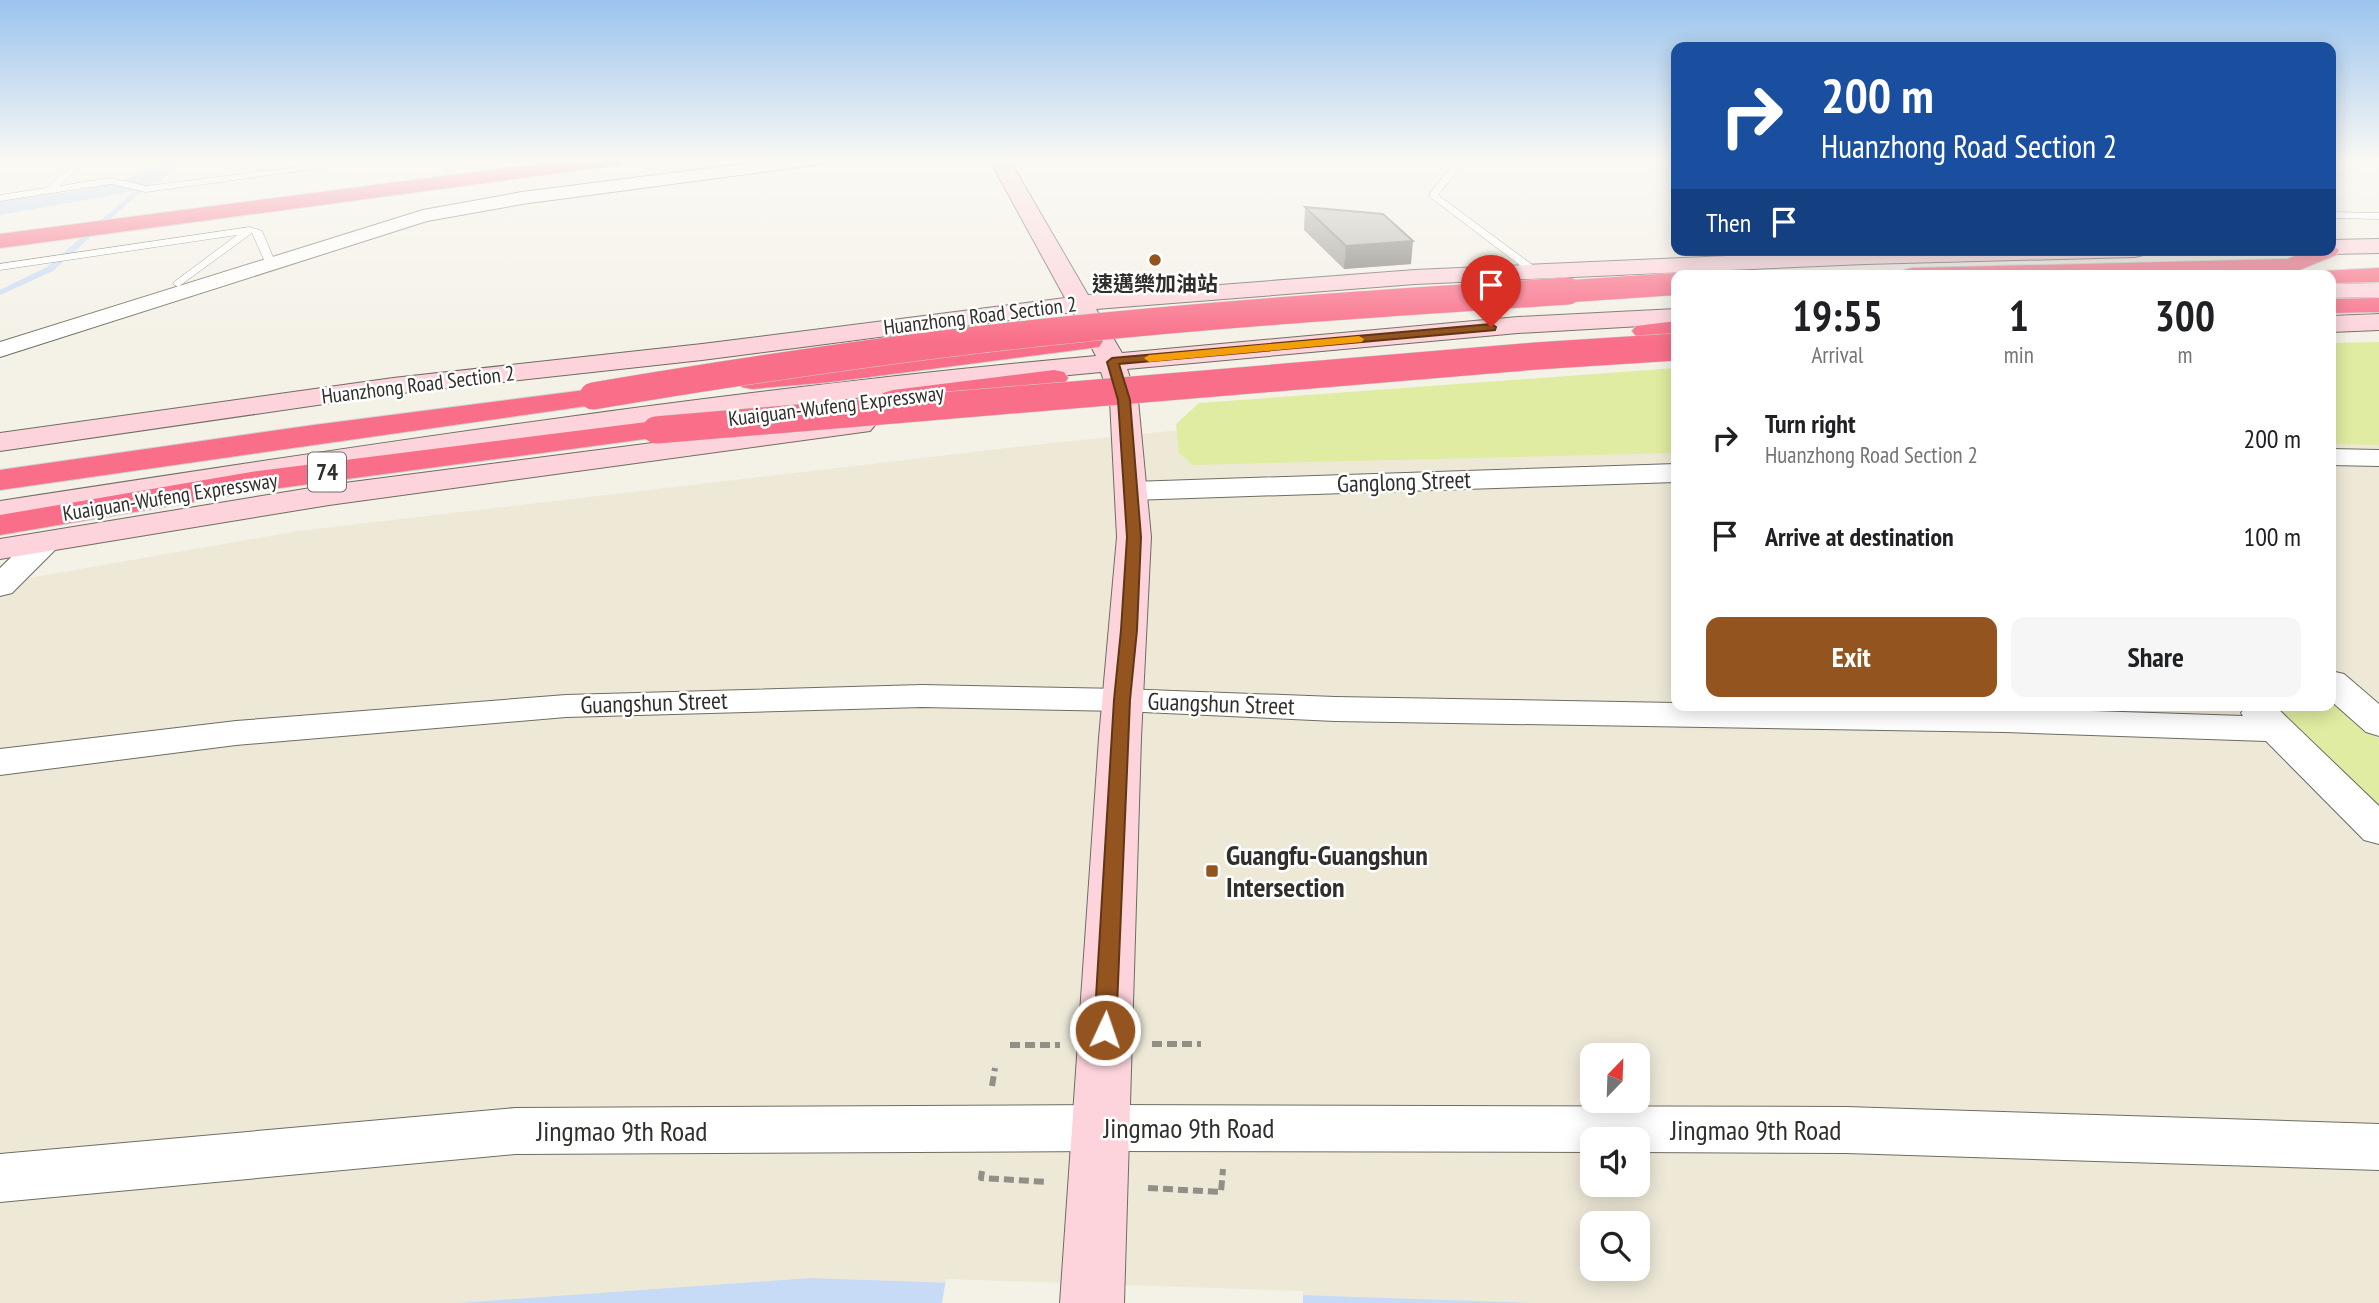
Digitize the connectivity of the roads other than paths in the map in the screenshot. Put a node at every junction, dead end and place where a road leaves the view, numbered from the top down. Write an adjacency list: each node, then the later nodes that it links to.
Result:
1 (39, 220): 6 (highway)
2 (160, 220): 8 (highway)
3 (408, 220): 13 (street)
4 (1034, 220): 26 (street)
5 (1466, 220): 16 (lane)
6 (0, 225)
7 (250, 230): 13 (lane); 14 (lane); 19 (lane)
8 (0, 241)
9 (2379, 246): 10 (street)
10 (2336, 248)
11 (1826, 256): 16 (street, Huanzhong Road Section 2)
12 (2314, 256): 15 (highway)
13 (271, 264): 35 (street)
14 (0, 267)
15 (2078, 270)
16 (1534, 271): 26 (street, Huanzhong Road Section 2)
17 (2379, 275): 18 (highway)
18 (2336, 276)
19 (177, 284)
20 (1671, 284): 38 (highway, bridge)
21 (2379, 290): 22 (street)
22 (2336, 293)
23 (2336, 293): 24 (street)
24 (2379, 296)
25 (1671, 298): 38 (highway, Kuaiguan-Wufeng Expressway / 74, bridge)
26 (1081, 303): 37 (street); 40 (street, Huanzhong Road Section 2)
27 (2379, 305): 28 (highway)
28 (2336, 306)
29 (1671, 309): 37 (street, Huanzhong Road Section 2)
30 (1671, 317): 37 (street, Huanzhong Road Section 2)
31 (2379, 322): 32 (street)
32 (2336, 324)
33 (1671, 329): 39 (highway, Kuaiguan-Wufeng Expressway / 74, bridge)
34 (1671, 347): 39 (highway, bridge)
35 (0, 350)
36 (1671, 358): 37 (street, Huanzhong Road Section 2)
37 (1115, 371): 45 (street); 46 (street, Huanzhong Road Section 2); 47 (street, Huanzhong Road Section 2); 49 (street, Huanzhong Road Section 2)
38 (593, 396): 44 (highway, Kuaiguan-Wufeng Expressway / 74)
39 (656, 430): 48 (highway, Kuaiguan-Wufeng Expressway / 74)
40 (0, 442)
41 (2336, 457): 42 (street)
42 (2379, 458)
43 (1671, 474): 45 (street, Ganglong Street)
44 (0, 480)
45 (1132, 491): 53 (street)
46 (0, 500)
47 (0, 511)
48 (0, 525)
49 (45, 542): 50 (street, Huanzhong Road Section 2); 51 (street)
50 (0, 549)
51 (0, 586)
52 (2336, 686): 55 (street)
53 (1122, 700): 54 (street, Guangshun Street); 56 (street, Guangshun Street); 58 (street)
54 (2264, 717): 57 (street)
55 (2379, 724)
56 (0, 762)
57 (2379, 830)
58 (1100, 1128): 59 (street, Jingmao 9th Road); 60 (street, Jingmao 9th Road); 61 (street)
59 (2379, 1147)
60 (0, 1178)
61 (1092, 1303)

